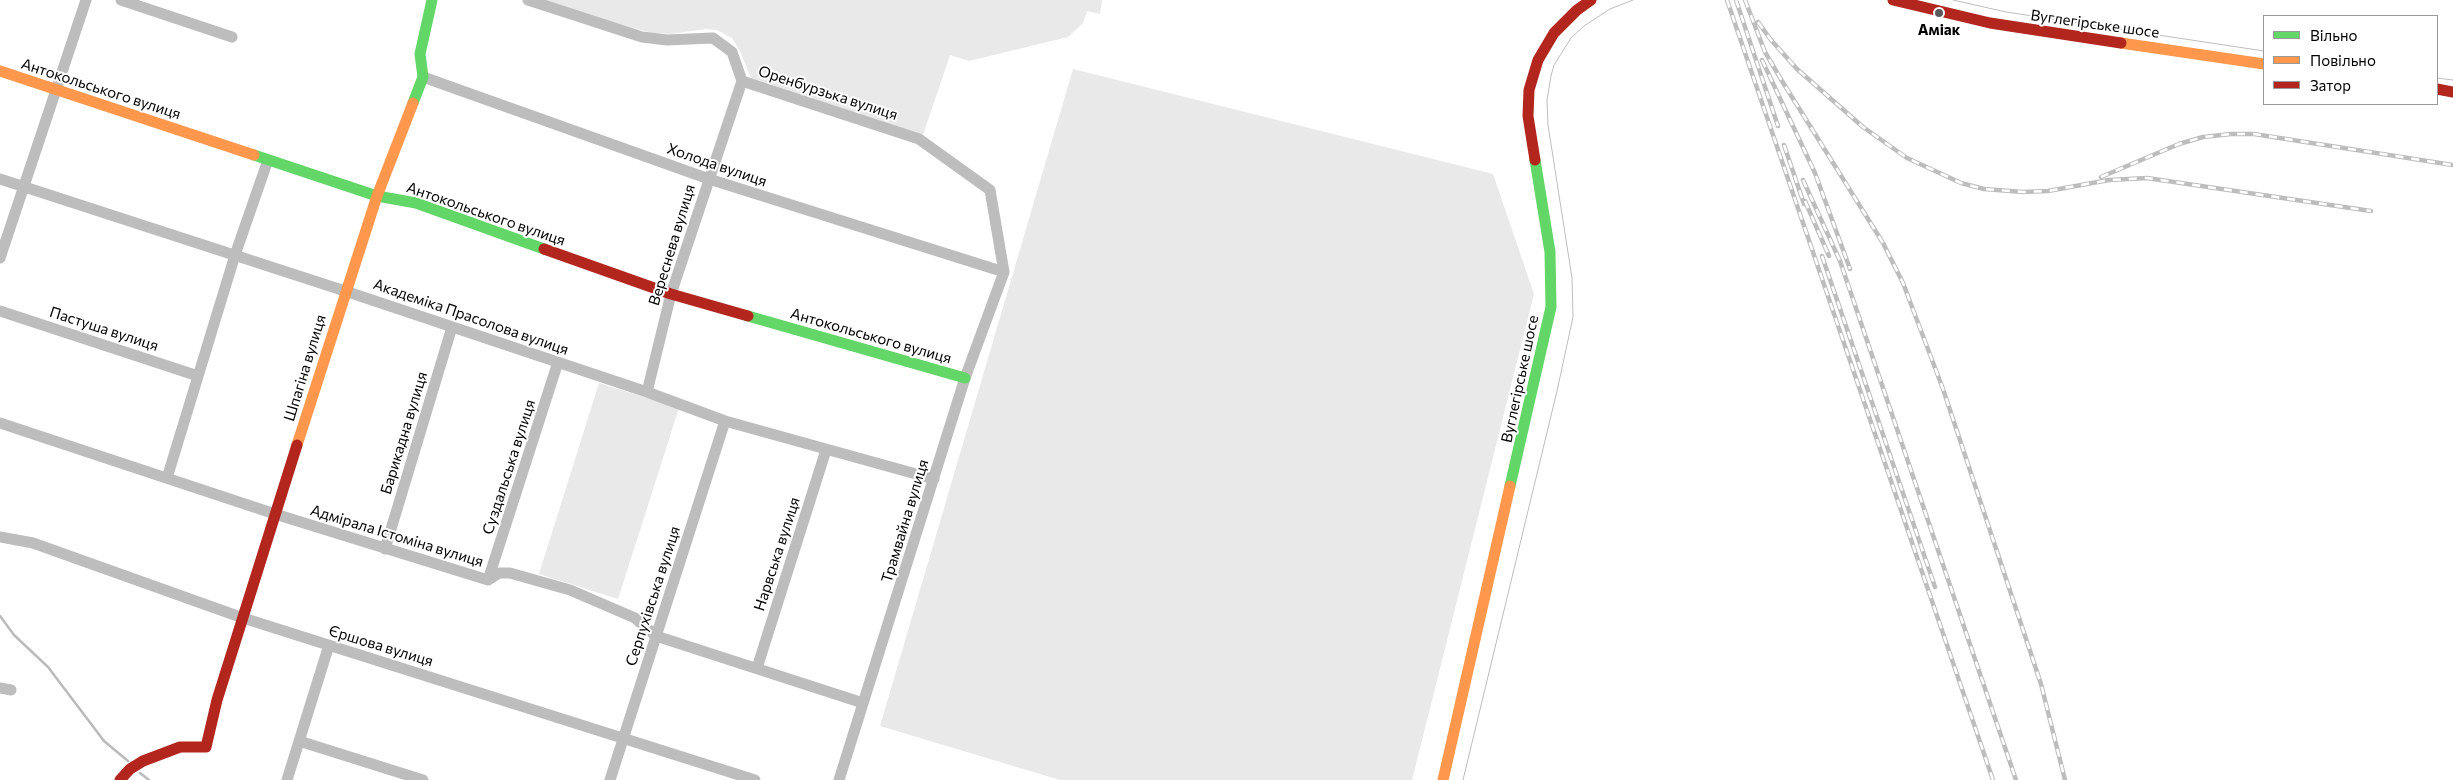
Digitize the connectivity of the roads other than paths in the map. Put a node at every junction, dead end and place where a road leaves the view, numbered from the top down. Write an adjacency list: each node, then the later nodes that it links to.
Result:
1 (86, 0): 12 (street)
2 (122, 0): 7 (street)
3 (432, 0): 10 (street, Шпагіна вулиця)
4 (528, 0): 11 (street, Оренбурзька вулиця)
5 (1591, 0): 53 (street, Вуглегірське шосе)
6 (1893, 0): 8 (street, Вуглегірське шосе)
7 (232, 37)
8 (2263, 64)
9 (0, 71): 12 (street, Антокольського вулиця)
10 (423, 77): 17 (street, Холода вулиця); 19 (street, Шпагіна вулиця)
11 (742, 81): 17 (street, Вереснева вулиця); 22 (street, Оренбурзька вулиця)
12 (56, 89): 15 (street, Антокольського вулиця); 18 (street)
13 (2438, 89): 14 (street)
14 (2453, 92)
15 (268, 160): 19 (street, Антокольського вулиця); 20 (street)
16 (0, 178): 18 (street, Академіка Прасолова вулиця)
17 (709, 179): 22 (street, Холода вулиця); 24 (street, Вереснева вулиця)
18 (23, 186): 20 (street, Академіка Прасолова вулиця); 21 (street)
19 (377, 196): 23 (street, Шпагіна вулиця); 24 (street, Антокольського вулиця)
20 (235, 255): 23 (street, Академіка Прасолова вулиця); 28 (street)
21 (0, 258)
22 (1004, 272): 29 (street, Трамвайна вулиця)
23 (345, 291): 26 (street, Академіка Прасолова вулиця); 36 (street, Шпагіна вулиця)
24 (671, 294): 29 (street, Антокольського вулиця); 30 (street, Вереснева вулиця)
25 (0, 311): 28 (street, Пастуша вулиця)
26 (452, 327): 27 (street, Академіка Прасолова вулиця); 38 (street, Барикадна вулиця)
27 (558, 362): 30 (street, Академіка Прасолова вулиця); 39 (street, Суздальська вулиця)
28 (198, 376): 34 (street)
29 (965, 378): 35 (street, Трамвайна вулиця)
30 (646, 392): 31 (street, Академіка Прасолова вулиця)
31 (725, 421): 33 (street, Академіка Прасолова вулиця); 41 (street, Серпухівська вулиця)
32 (0, 423): 34 (street, Адмірала Істоміна вулиця)
33 (826, 450): 35 (street, Академіка Прасолова вулиця); 43 (street, Нарвська вулиця)
34 (167, 478): 36 (street, Адмірала Істоміна вулиця)
35 (934, 479): 44 (street, Трамвайна вулиця)
36 (275, 514): 38 (street, Адмірала Істоміна вулиця); 40 (street, Шпагіна вулиця)
37 (0, 537): 40 (street, Єршова вулиця)
38 (385, 549): 39 (street, Адмірала Істоміна вулиця)
39 (488, 580): 41 (street, Адмірала Істоміна вулиця)
40 (243, 618): 42 (street, Єршова вулиця); 47 (street, Шпагіна вулиця)
41 (656, 636): 43 (street, Адмірала Істоміна вулиця); 45 (street, Серпухівська вулиця)
42 (329, 645): 45 (street, Єршова вулиця); 46 (street)
43 (758, 668): 44 (street, Адмірала Істоміна вулиця)
44 (864, 703): 52 (street, Трамвайна вулиця)
45 (624, 737): 50 (street, Серпухівська вулиця); 51 (street, Єршова вулиця)
46 (299, 741): 48 (street); 49 (street)
47 (120, 780)
48 (287, 780)
49 (423, 780)
50 (610, 780)
51 (755, 780)
52 (839, 780)
53 (1442, 780)

